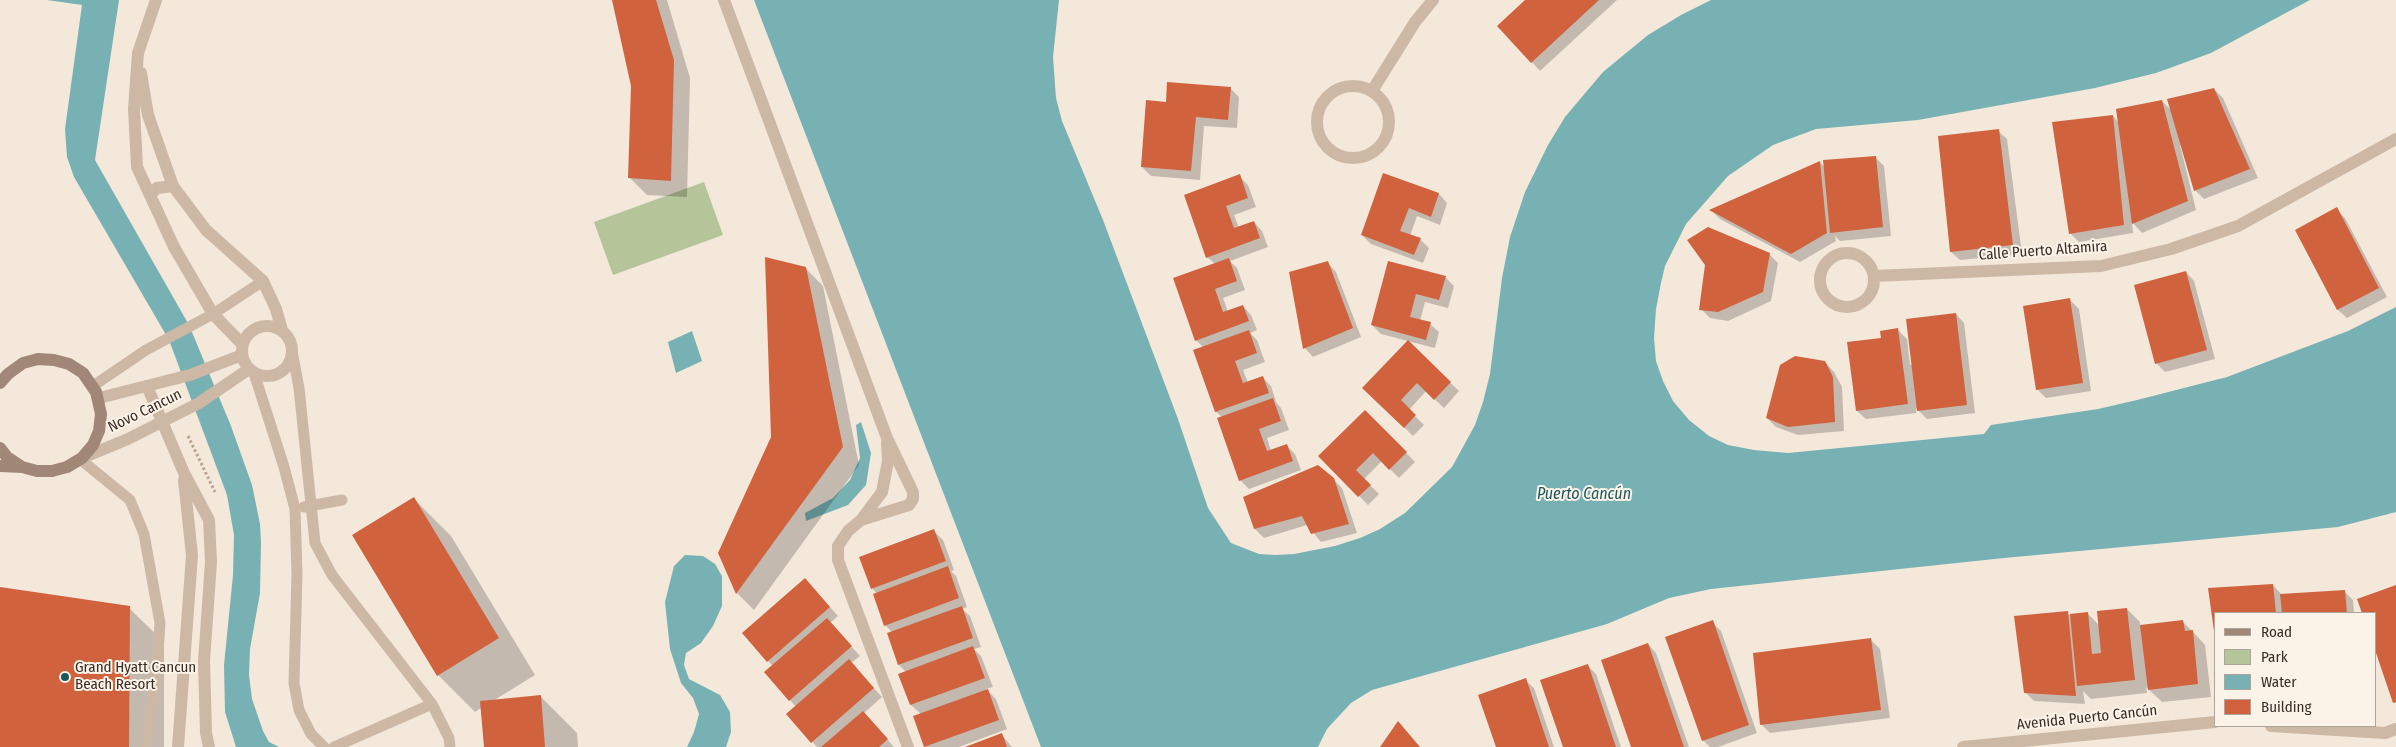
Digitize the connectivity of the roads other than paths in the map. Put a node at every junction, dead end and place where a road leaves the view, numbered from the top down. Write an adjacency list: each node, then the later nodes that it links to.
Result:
1 (156, 0): 4 (street)
2 (724, 0): 23 (street)
3 (1433, 0): 5 (street)
4 (138, 53): 7 (street); 8 (street)
5 (1372, 91): 5 (street)
6 (2396, 139): 9 (street, Calle Puerto Altamira)
7 (173, 186): 8 (street); 10 (street)
8 (150, 194): 11 (street)
9 (1874, 276): 9 (street)
10 (263, 281): 11 (lane); 12 (street)
11 (213, 314): 13 (street); 19 (lane)
12 (282, 330): 13 (street); 14 (street)
13 (242, 350): 17 (street); 20 (street, Novo Cancun)
14 (292, 351): 17 (street); 31 (lane)
15 (23, 363): 16 (street); 18 (street); 19 (street)
16 (0, 370)
17 (251, 371): 22 (street, Novo Cancun); 32 (lane)
18 (0, 383)
19 (93, 386): 21 (street)
20 (147, 386): 21 (street, Novo Cancun); 22 (street)
21 (99, 398): 25 (street)
22 (161, 420): 25 (street, Novo Cancun); 28 (street)
23 (887, 438): 29 (street); 33 (street)
24 (0, 448): 27 (street)
25 (81, 459): 27 (street); 39 (lane)
26 (0, 466): 27 (street)
27 (22, 467)
28 (184, 473): 40 (street); 41 (street)
29 (882, 492): 33 (street); 34 (street)
30 (342, 500): 31 (lane)
31 (310, 506): 32 (lane); 35 (lane)
32 (295, 509): 42 (lane)
33 (897, 509): 34 (street)
34 (861, 520): 45 (street)
35 (432, 704): 43 (lane); 44 (lane)
36 (2214, 722): 46 (street, Avenida Puerto Cancún)
37 (2288, 727): 38 (street)
38 (2396, 730)
39 (146, 747)
40 (178, 747)
41 (209, 747)
42 (324, 747)
43 (334, 747)
44 (450, 747)
45 (908, 747)
46 (1963, 747)

